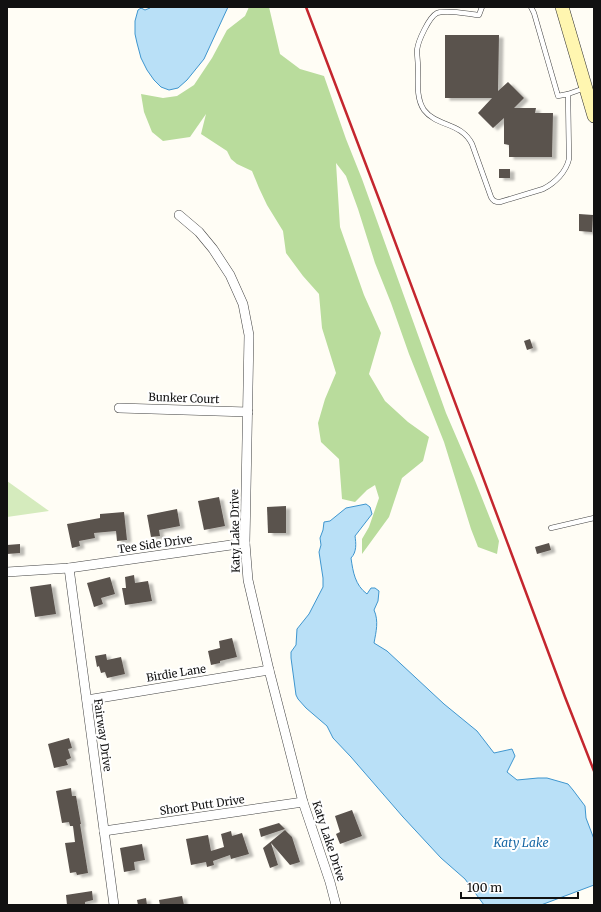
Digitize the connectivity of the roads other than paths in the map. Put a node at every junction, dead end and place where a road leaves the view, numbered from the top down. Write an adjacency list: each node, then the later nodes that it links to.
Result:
1 (482, 7): 5 (lane)
2 (530, 7): 5 (lane)
3 (562, 7): 4 (main road)
4 (586, 88): 5 (lane); 6 (main road)
5 (568, 94)
6 (594, 116)
7 (179, 215): 9 (street, Katy Lake Drive)
8 (120, 408): 9 (street, Bunker Court)
9 (248, 412): 12 (street, Katy Lake Drive)
10 (594, 518): 11 (lane)
11 (551, 528)
12 (245, 544): 13 (street, Tee Side Drive); 15 (street, Katy Lake Drive)
13 (69, 568): 14 (street, Tee Side Drive); 16 (street, Fairway Drive)
14 (7, 572)
15 (269, 670): 16 (street, Birdie Lane); 17 (street, Katy Lake Drive)
16 (87, 700): 18 (street, Fairway Drive)
17 (303, 802): 18 (street, Short Putt Drive); 20 (street, Katy Lake Drive)
18 (104, 831): 19 (street, Fairway Drive)
19 (114, 905)
20 (336, 905)

